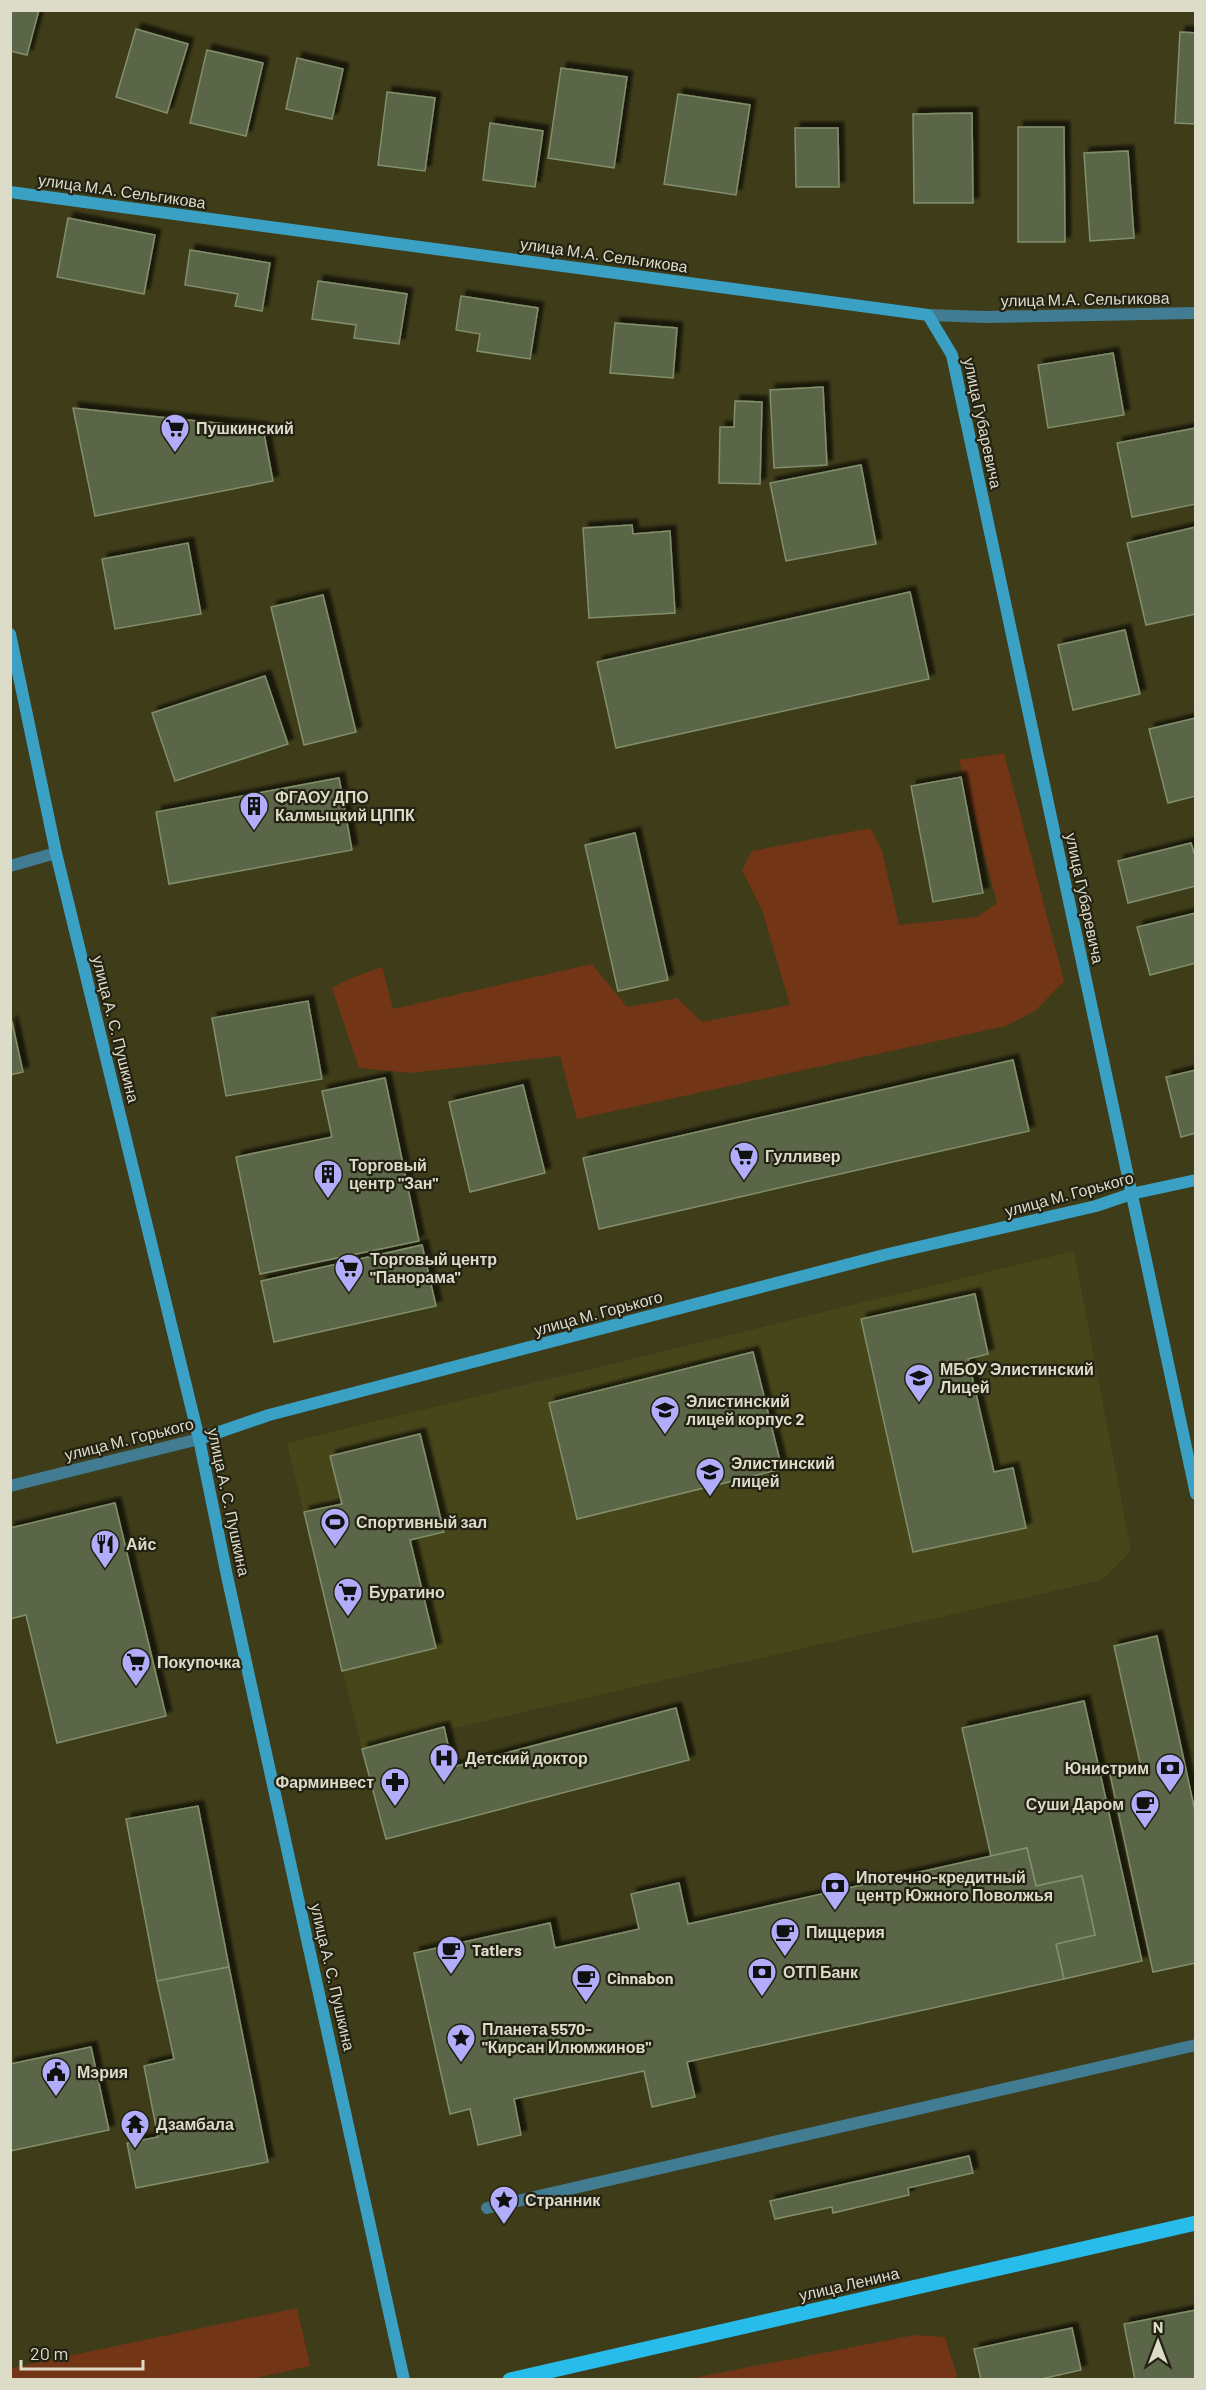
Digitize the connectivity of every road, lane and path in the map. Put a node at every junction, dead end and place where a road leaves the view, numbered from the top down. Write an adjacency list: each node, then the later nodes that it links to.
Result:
1 (10, 192): 3 (street, улица М.А. Сельгикова)
2 (1196, 313): 3 (street, улица М.А. Сельгикова)
3 (928, 315): 8 (street, улица Губаревича)
4 (10, 634): 5 (street, улица А. С. Пушкина)
5 (56, 853): 6 (street); 9 (street, улица А. С. Пушкина)
6 (10, 866)
7 (1196, 1180): 8 (street, улица М. Горького)
8 (1131, 1194): 9 (street, улица М. Горького); 11 (street, улица Губаревича)
9 (199, 1438): 10 (street, улица М. Горького); 15 (street, улица А. С. Пушкина)
10 (10, 1486)
11 (1196, 1494)
12 (1196, 2045): 13 (street)
13 (487, 2208)
14 (1196, 2223): 16 (main road, улица Ленина)
15 (404, 2379)
16 (510, 2379)

